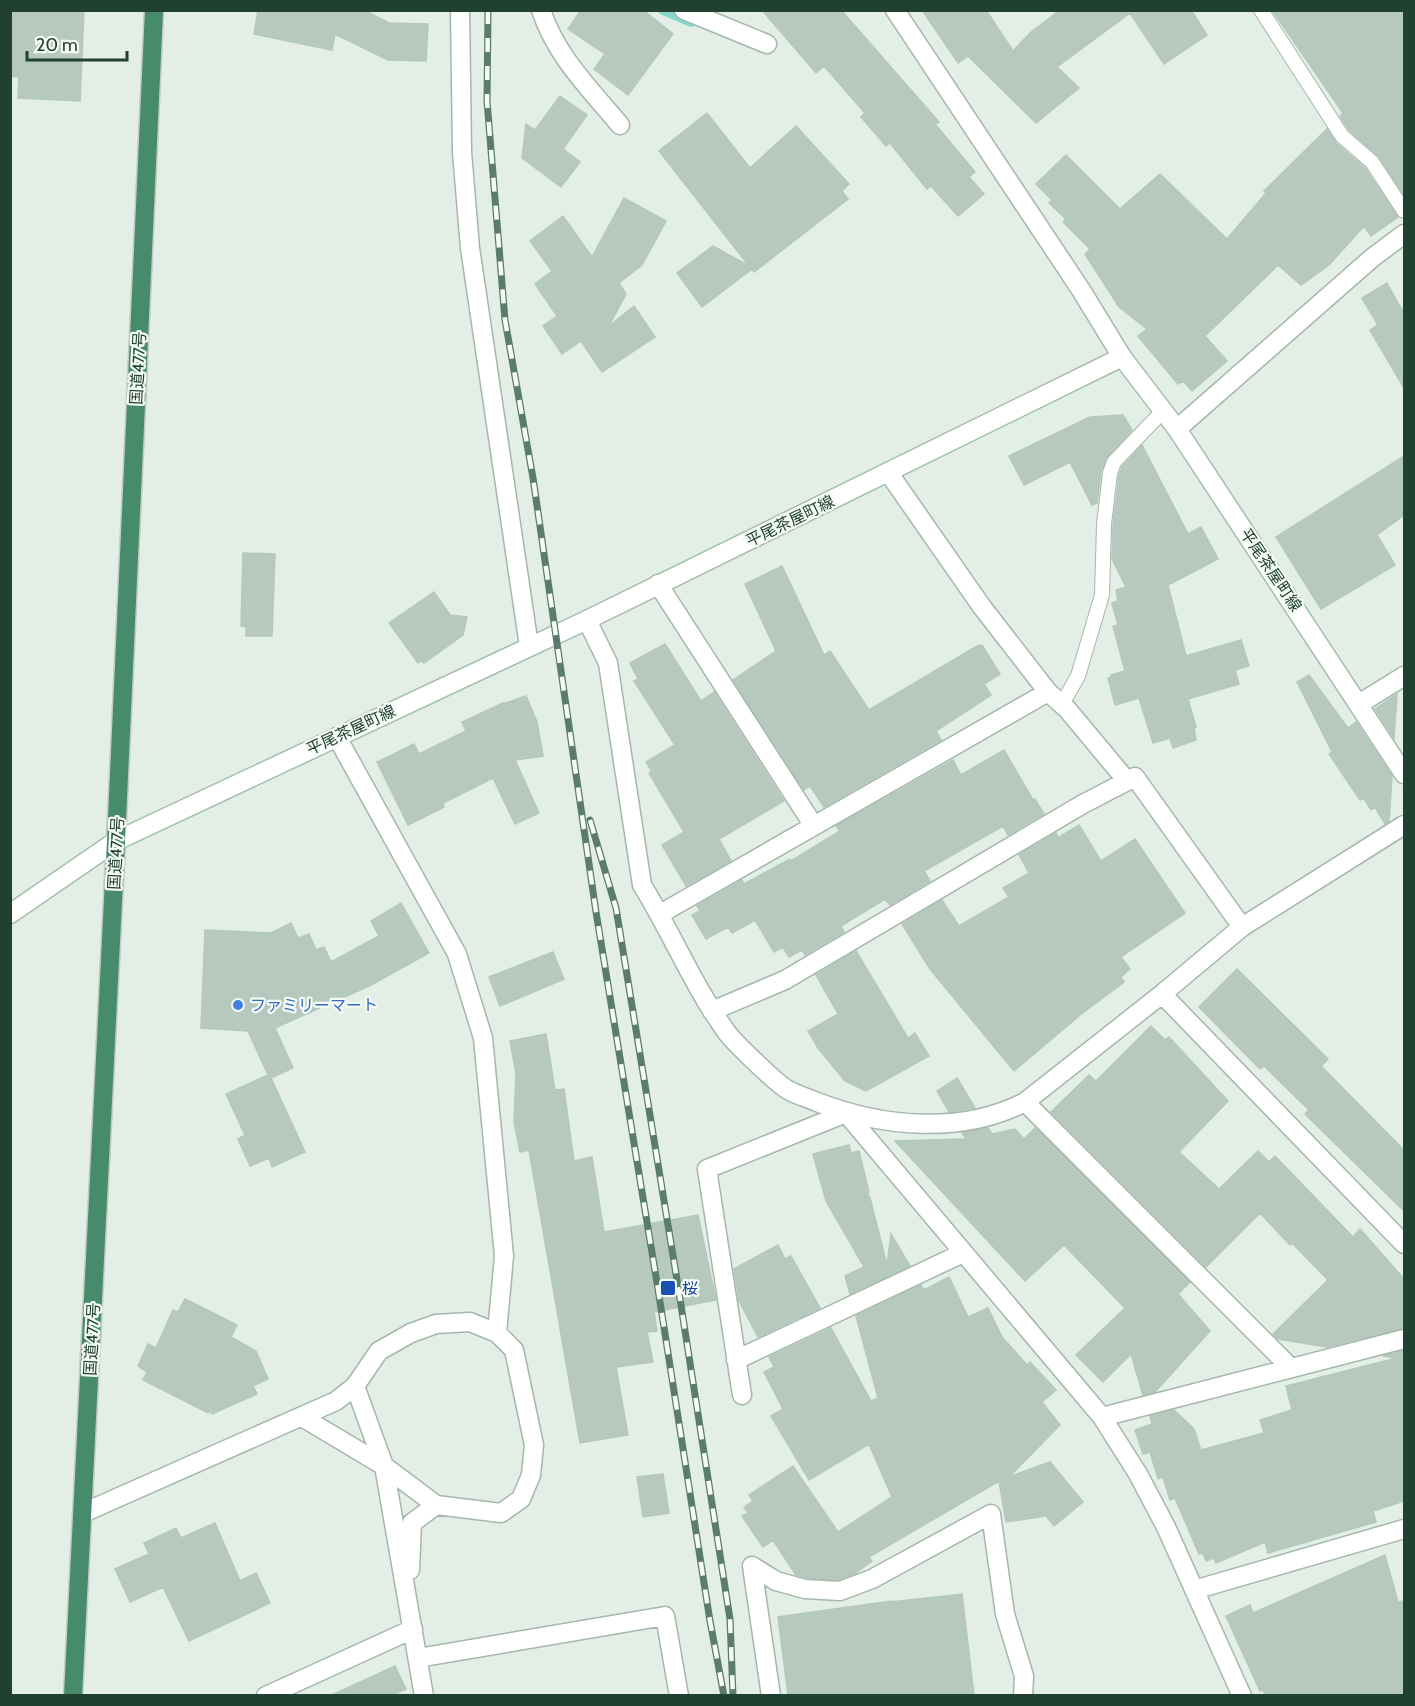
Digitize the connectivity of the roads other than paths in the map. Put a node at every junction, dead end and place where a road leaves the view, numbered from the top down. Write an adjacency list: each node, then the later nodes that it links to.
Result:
1 (154, 10): 27 (highway, 国道477号)
2 (460, 10): 17 (street)
3 (541, 10): 8 (street)
4 (684, 10): 7 (street)
5 (895, 10): 11 (street)
6 (1261, 10): 9 (lane)
7 (767, 44)
8 (620, 125)
9 (1404, 211)
10 (1404, 234): 13 (street)
11 (1122, 357): 12 (street, 平尾茶屋町線); 14 (street, 平尾茶屋町線)
12 (1163, 411): 13 (street, 平尾茶屋町線); 20 (lane)
13 (1177, 429): 21 (street, 平尾茶屋町線)
14 (888, 472): 15 (street, 平尾茶屋町線); 19 (street)
15 (658, 584): 16 (street, 平尾茶屋町線); 26 (street)
16 (587, 620): 17 (street, 平尾茶屋町線); 29 (street)
17 (529, 646): 22 (street, 平尾茶屋町線)
18 (1404, 676): 21 (street)
19 (1048, 692): 20 (street); 26 (street)
20 (1062, 704): 24 (street)
21 (1359, 704): 23 (street, 平尾茶屋町線)
22 (337, 737): 27 (street, 平尾茶屋町線); 37 (street)
23 (1404, 774)
24 (1127, 781): 30 (street); 32 (street)
25 (1404, 825): 30 (street)
26 (814, 826): 29 (street)
27 (116, 841): 28 (street, 平尾茶屋町線); 47 (highway, 国道477号)
28 (10, 914)
29 (660, 914): 32 (street)
30 (1242, 927): 31 (street)
31 (1161, 994): 33 (street); 35 (street)
32 (712, 1011): 34 (street)
33 (1025, 1102): 34 (street); 40 (street)
34 (846, 1113): 36 (street); 39 (street)
35 (1404, 1244)
36 (963, 1253): 39 (street); 44 (street)
37 (497, 1333): 41 (street); 46 (street)
38 (1404, 1339): 40 (street)
39 (736, 1360): 42 (street)
40 (1291, 1368): 44 (street)
41 (355, 1386): 43 (street); 45 (street)
42 (742, 1395)
43 (302, 1417): 45 (street); 47 (street)
44 (1102, 1417): 49 (street)
45 (384, 1466): 46 (street); 50 (street)
46 (436, 1504): 50 (street)
47 (83, 1513): 53 (highway, 国道477号)
48 (1404, 1529): 49 (street)
49 (1194, 1590): 59 (street)
50 (408, 1602): 51 (street)
51 (413, 1629): 52 (street); 54 (street)
52 (418, 1658): 55 (street); 56 (street)
53 (73, 1695)
54 (266, 1695)
55 (424, 1695)
56 (679, 1695)
57 (771, 1695): 58 (street)
58 (1023, 1695)
59 (1240, 1695)

